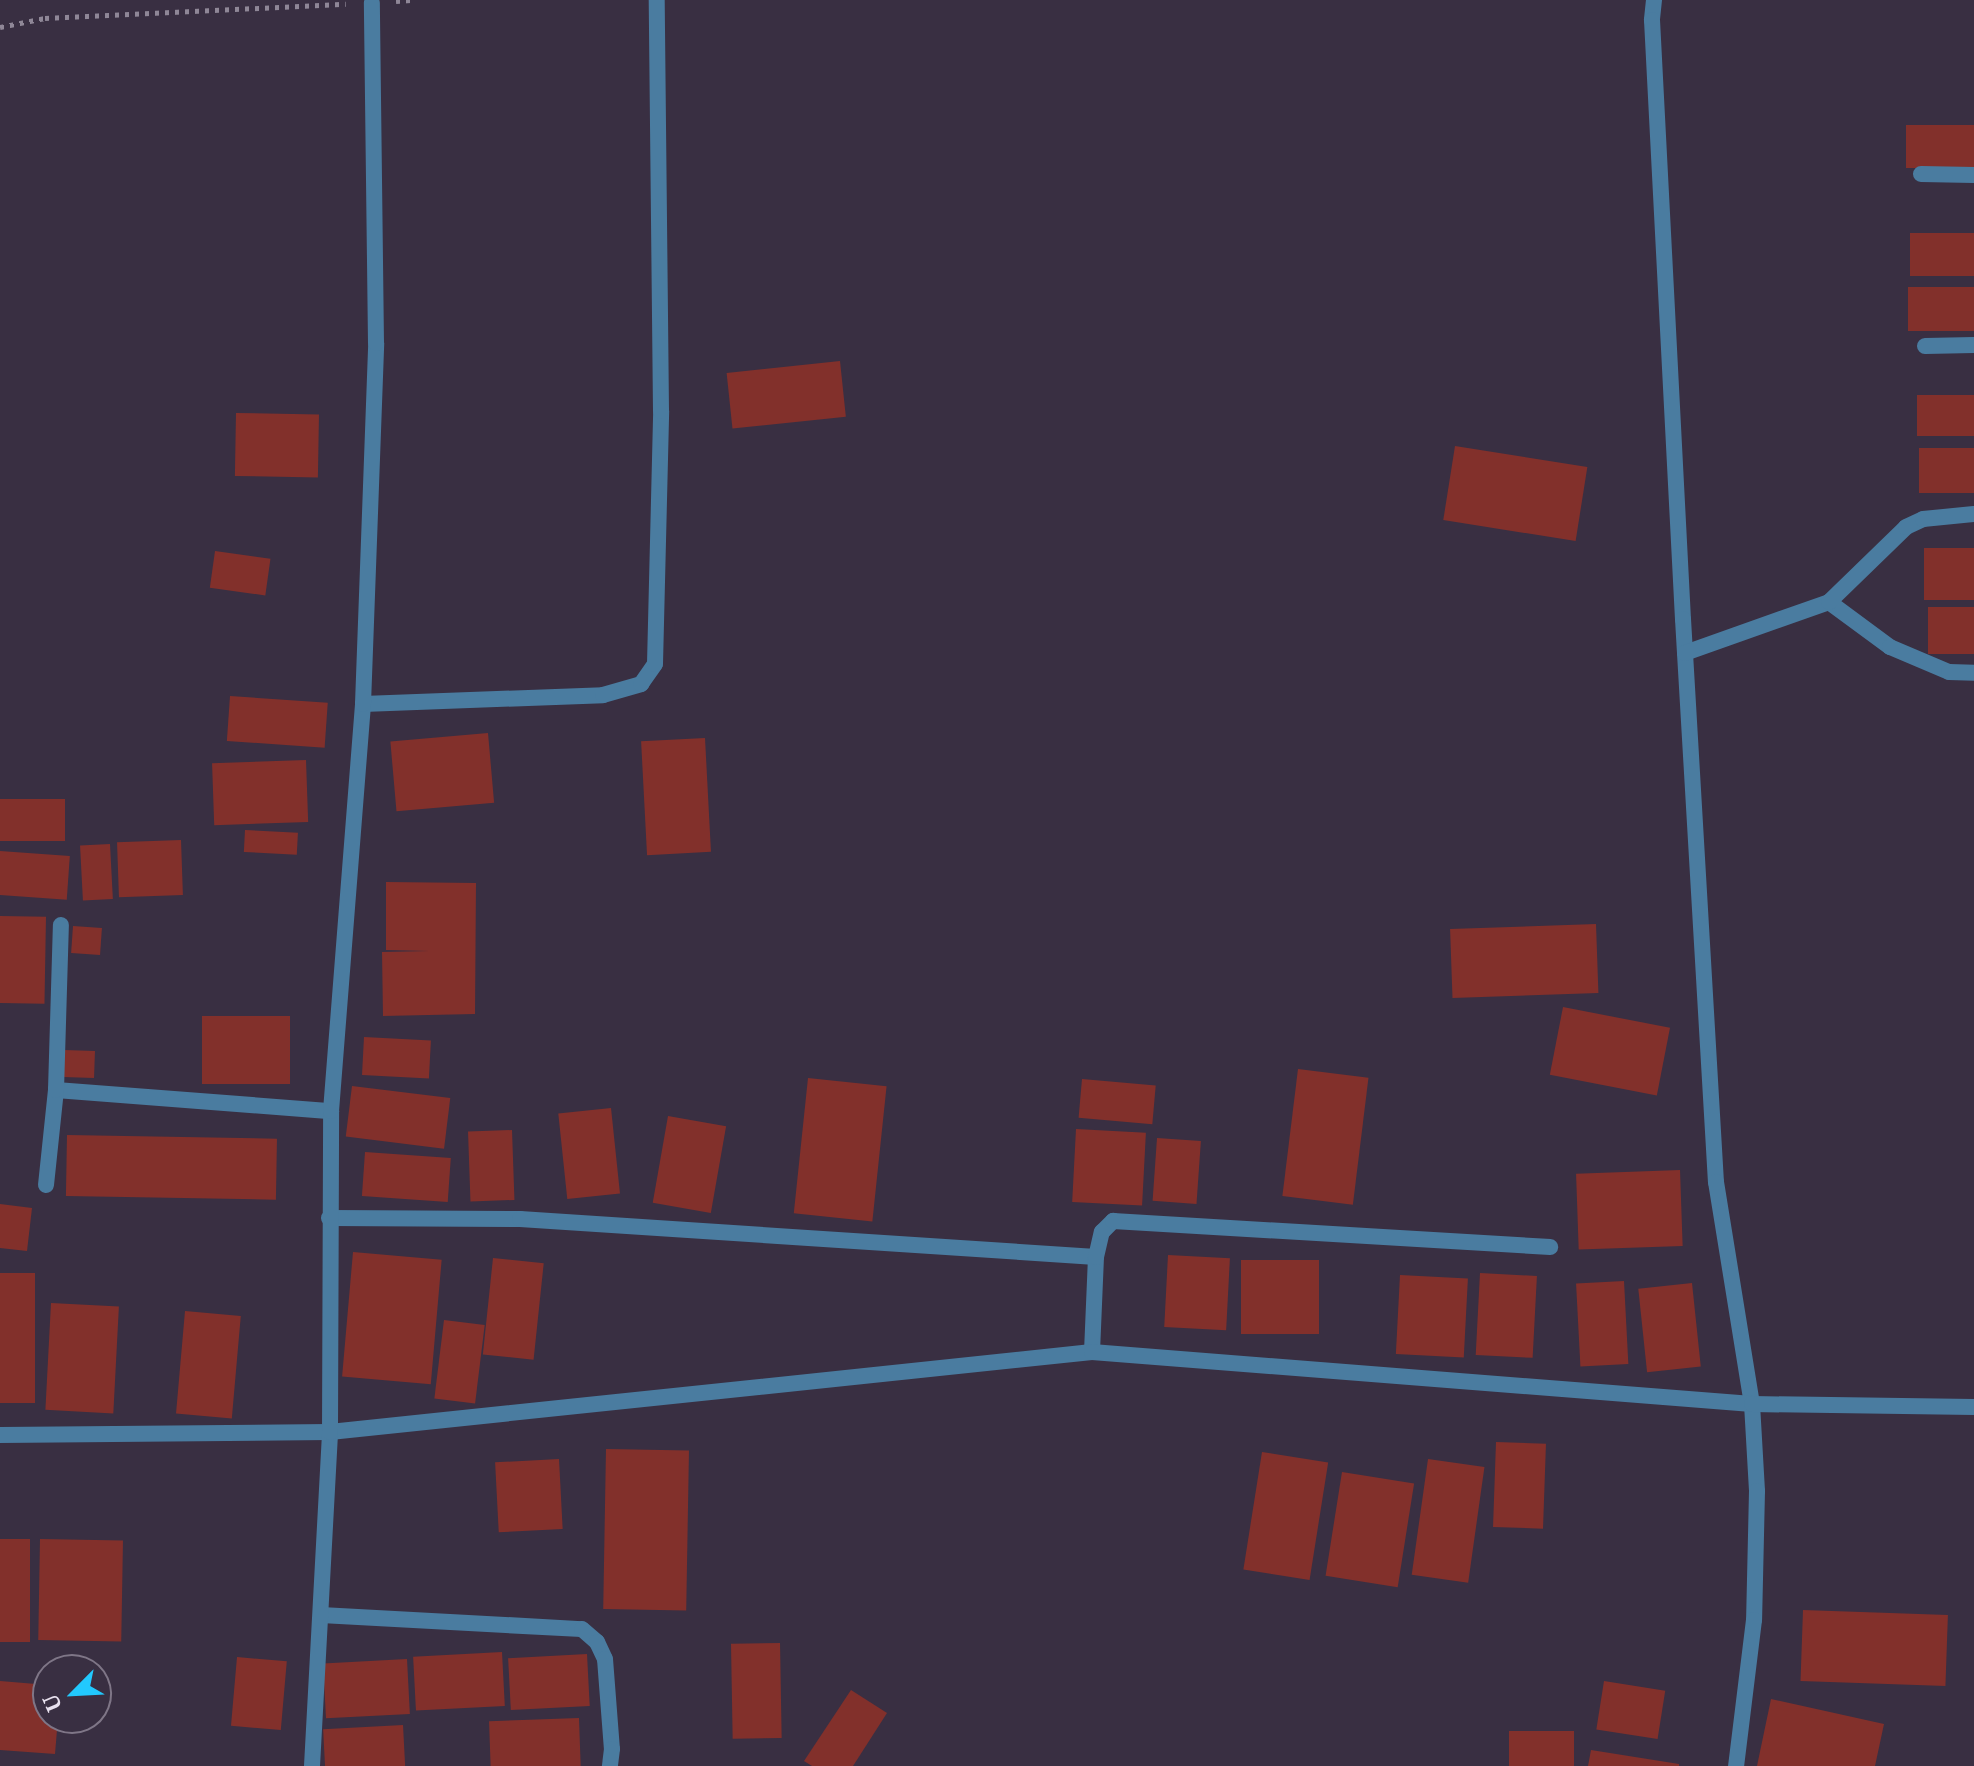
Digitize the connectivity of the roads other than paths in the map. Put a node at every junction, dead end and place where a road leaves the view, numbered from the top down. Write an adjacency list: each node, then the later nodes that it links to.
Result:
1 (657, 0): 12 (street)
2 (1654, 0): 10 (street)
3 (372, 3): 12 (street)
4 (1921, 174): 5 (street)
5 (1974, 175)
6 (1974, 345): 7 (street)
7 (1925, 346)
8 (1974, 514): 9 (street)
9 (1829, 602): 10 (street); 11 (street)
10 (1685, 653): 21 (street)
11 (1974, 673)
12 (363, 704): 15 (street)
13 (61, 925): 14 (street)
14 (56, 1090): 15 (street); 16 (street)
15 (331, 1111): 17 (street)
16 (46, 1185)
17 (329, 1218): 19 (street); 23 (street)
18 (1550, 1247): 19 (street)
19 (1096, 1257): 20 (street)
20 (1092, 1352): 21 (street); 23 (street)
21 (1752, 1404): 22 (street); 28 (street)
22 (1974, 1407)
23 (330, 1432): 24 (street); 25 (street)
24 (0, 1435)
25 (321, 1615): 26 (street); 27 (street)
26 (312, 1766)
27 (610, 1766)
28 (1736, 1766)

